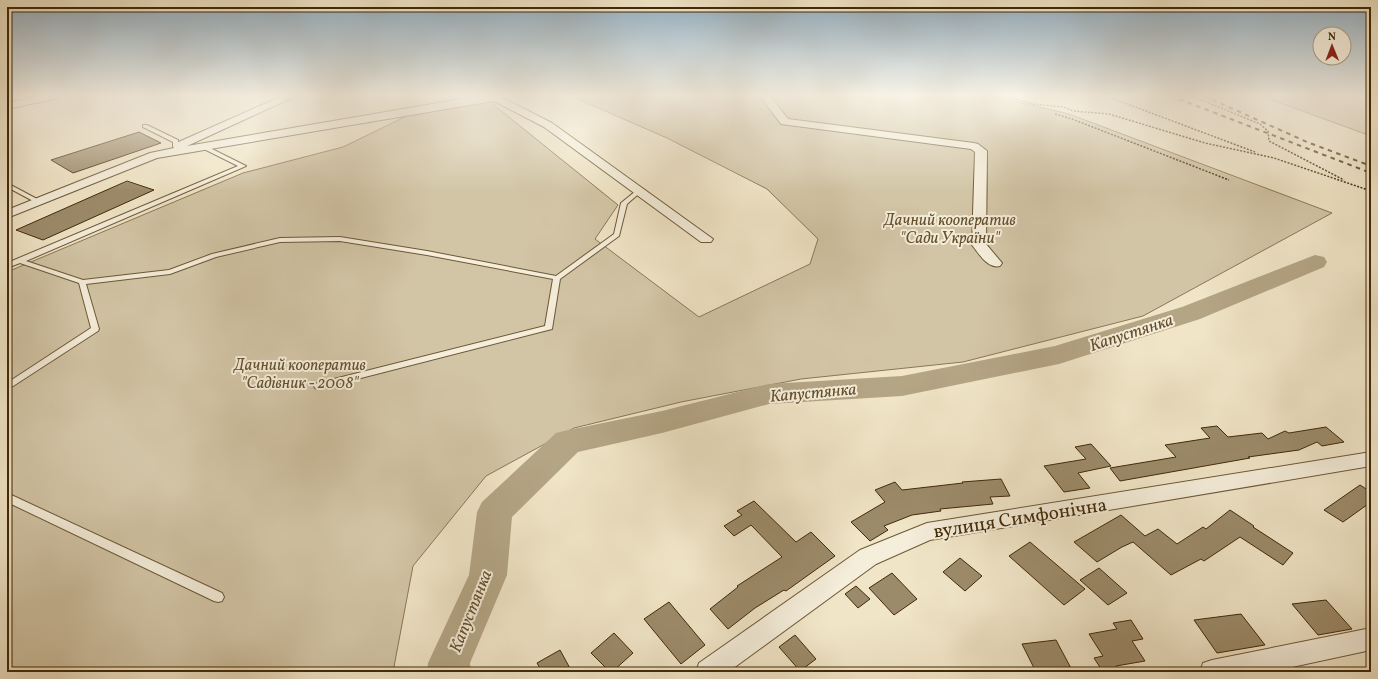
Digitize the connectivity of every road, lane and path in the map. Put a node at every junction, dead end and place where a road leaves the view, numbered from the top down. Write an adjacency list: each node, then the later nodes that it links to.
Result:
1 (148, 128): 10 (lane)
2 (218, 128): 10 (street)
3 (314, 128): 11 (street)
4 (552, 128): 17 (street)
5 (830, 128): 23 (street)
6 (1094, 128): 14 (path)
7 (1154, 128): 12 (path)
8 (1190, 128): 12 (path)
9 (1264, 128): 16 (path)
10 (176, 146): 13 (street)
11 (204, 147): 13 (street); 22 (lane)
12 (1263, 155): 16 (path)
13 (154, 156): 19 (street)
14 (1229, 180)
15 (7, 185): 19 (lane)
16 (1355, 185): 18 (path)
17 (639, 191): 21 (street); 25 (lane)
18 (1371, 191)
19 (37, 201): 20 (street)
20 (7, 214)
21 (706, 239)
22 (20, 261): 24 (lane); 26 (lane)
23 (995, 263)
24 (7, 266)
25 (556, 278): 26 (lane); 27 (lane)
26 (82, 282): 28 (lane)
27 (318, 386)
28 (7, 387)
29 (1371, 459): 33 (street, вулиця Симфонічна)
30 (7, 497): 31 (lane)
31 (218, 597)
32 (1371, 639): 34 (street)
33 (708, 672)
34 (1212, 672)

